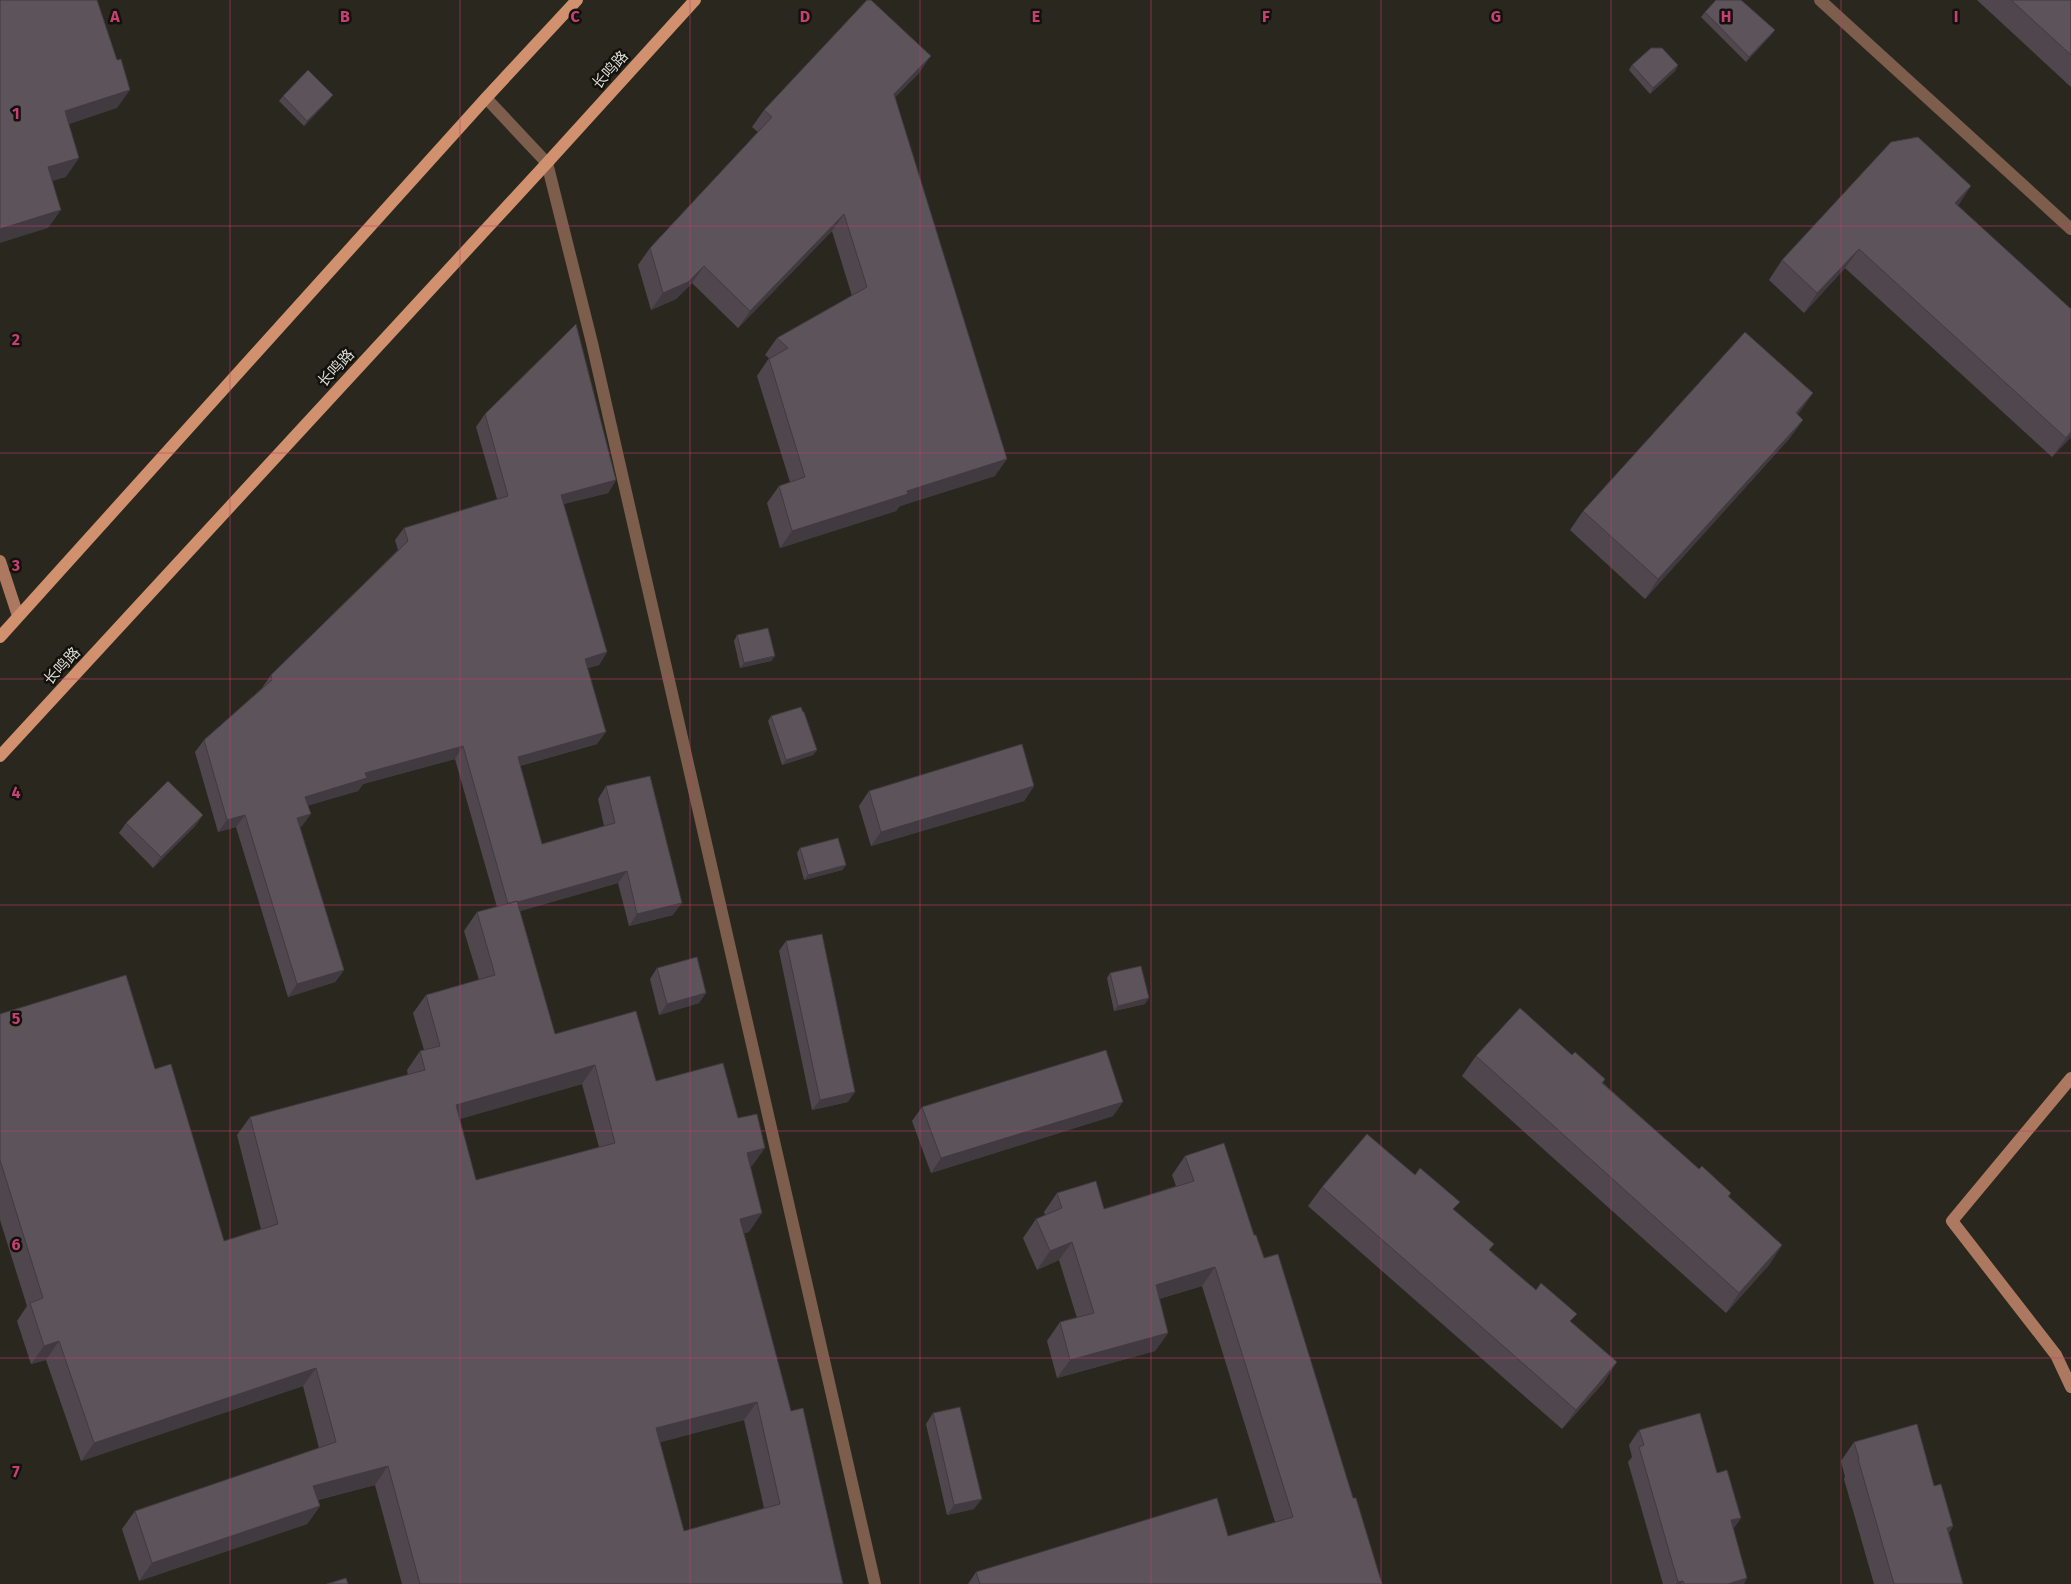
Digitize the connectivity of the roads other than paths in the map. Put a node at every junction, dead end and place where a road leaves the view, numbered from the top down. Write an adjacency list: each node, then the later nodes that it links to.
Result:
1 (577, 0): 4 (main road)
2 (695, 0): 5 (main road, 长鸣路)
3 (1820, 0): 6 (street)
4 (486, 98): 5 (street); 8 (main road)
5 (547, 163): 10 (main road, 长鸣路); 13 (street)
6 (2071, 229)
7 (0, 560): 8 (street)
8 (18, 616): 9 (main road)
9 (0, 637)
10 (0, 756)
11 (2071, 1078): 12 (street)
12 (2071, 1387)
13 (875, 1584)

